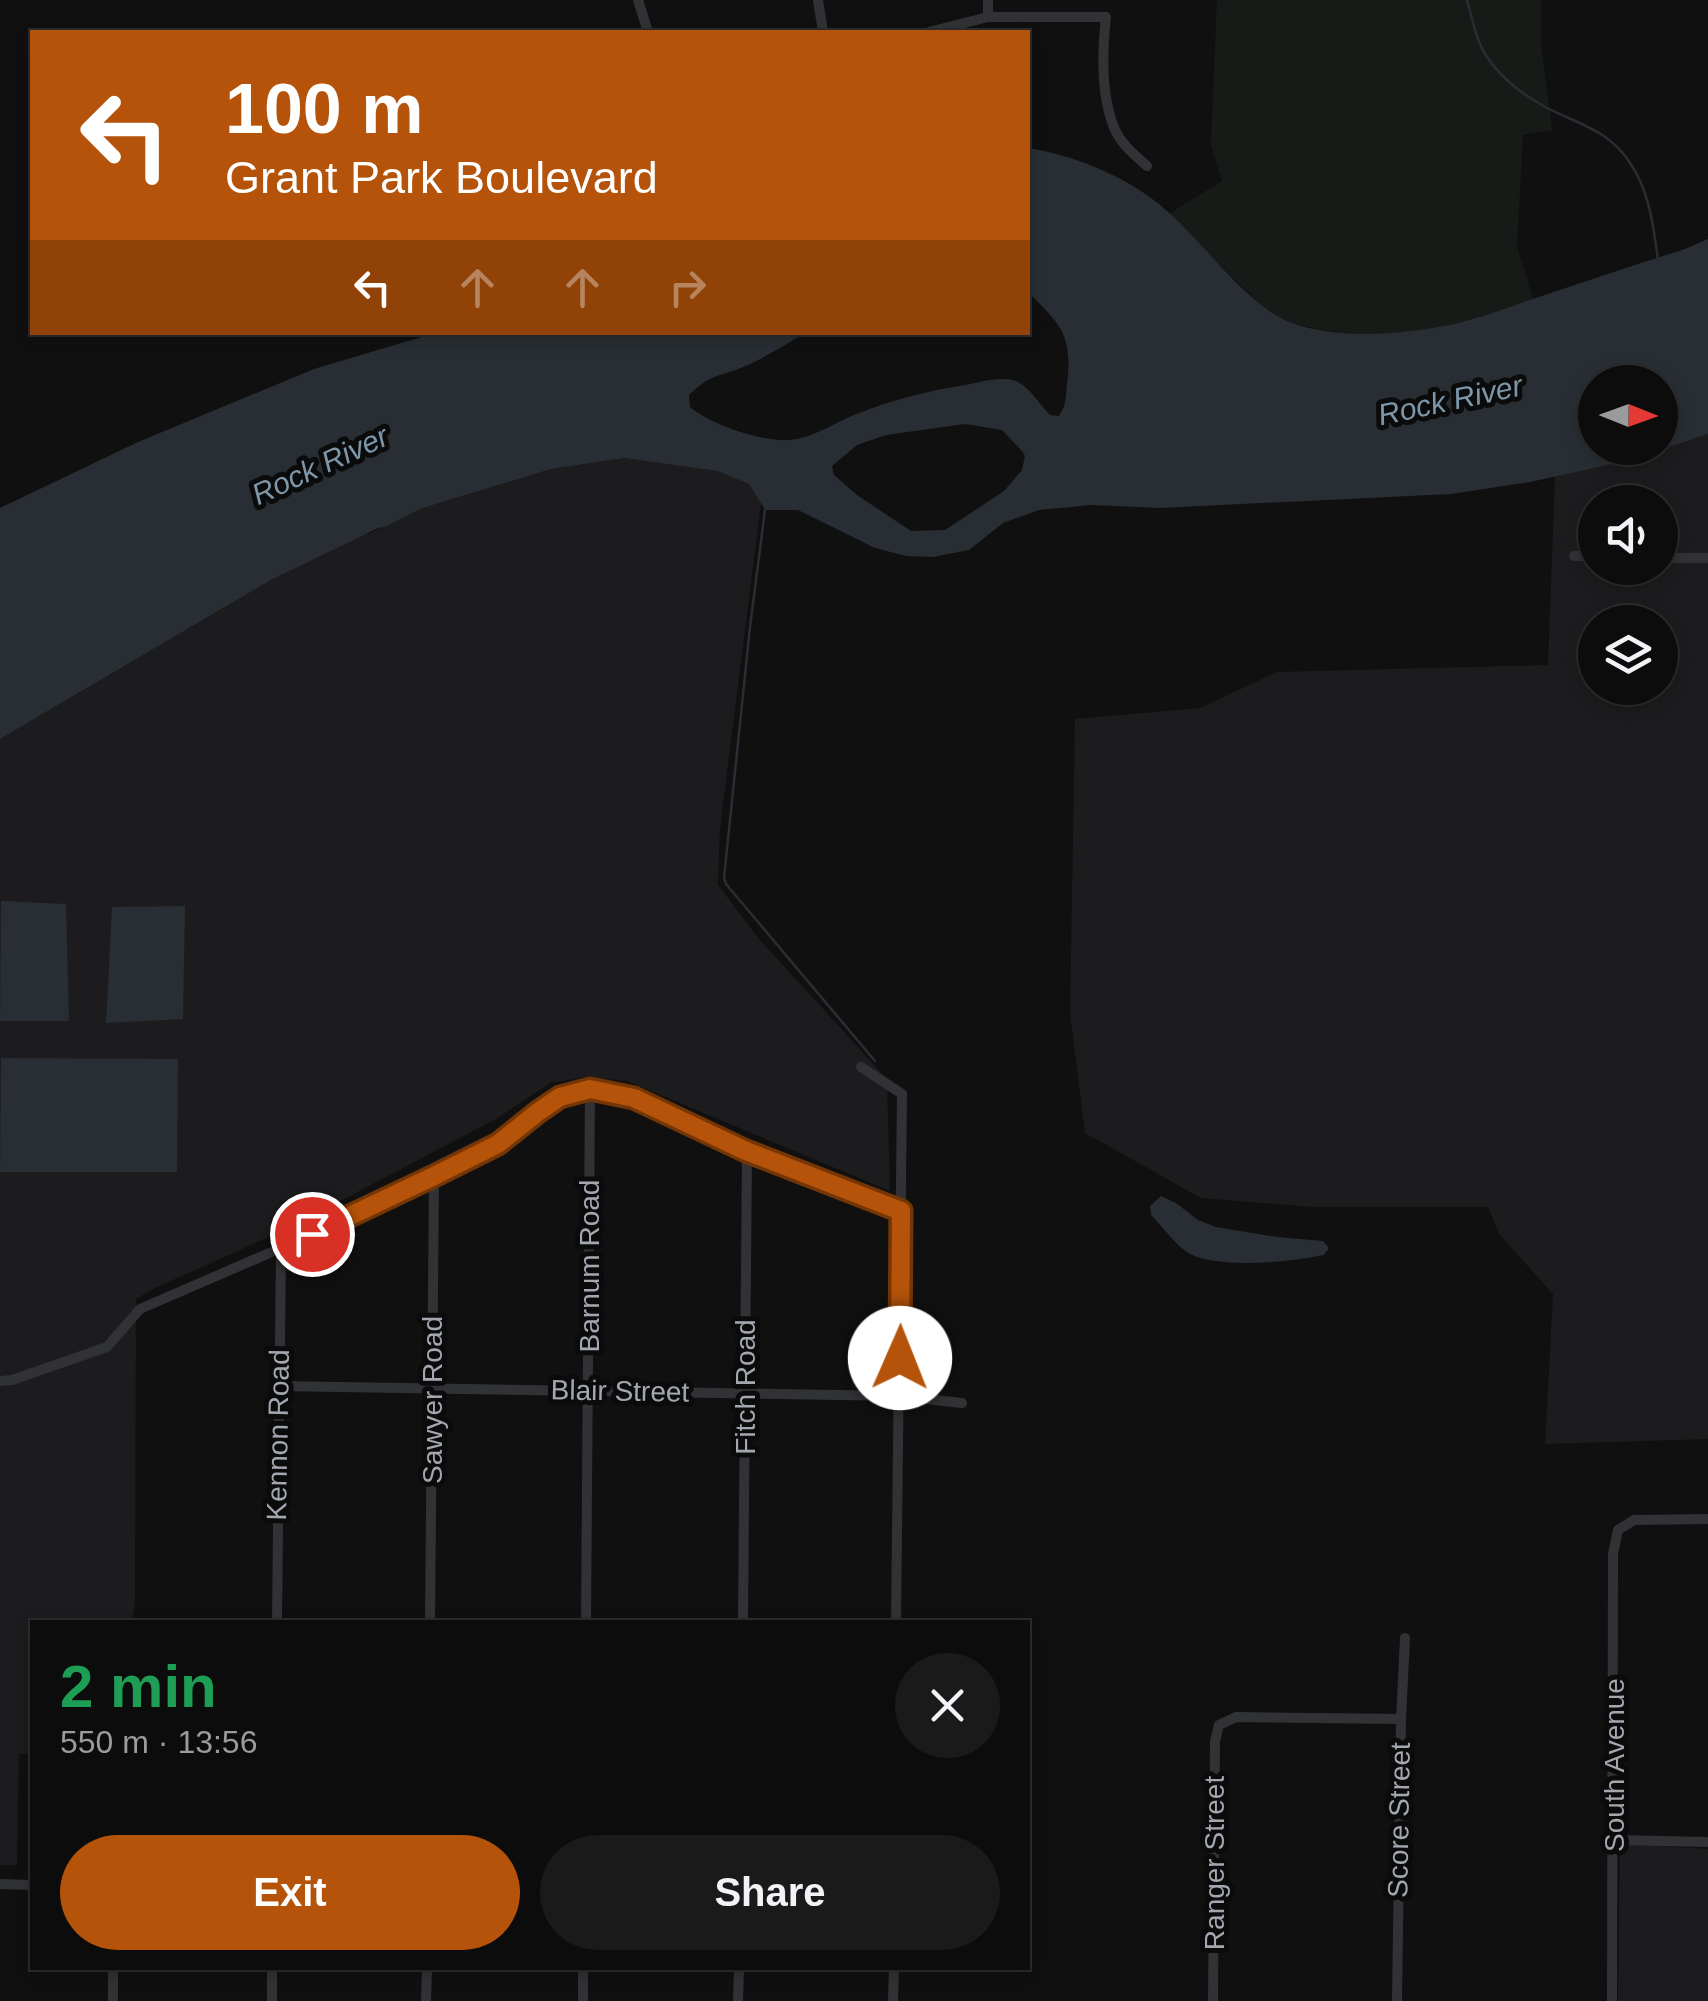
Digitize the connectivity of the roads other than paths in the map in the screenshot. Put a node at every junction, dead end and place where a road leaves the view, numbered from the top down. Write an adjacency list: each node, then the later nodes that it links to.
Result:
1 (638, 0): 5 (street)
2 (818, 0): 6 (street)
3 (988, 0): 4 (street)
4 (988, 17): 7 (street); 8 (street)
5 (647, 30)
6 (823, 30)
7 (937, 30)
8 (1147, 166)
9 (1574, 556): 10 (street)
10 (1578, 556)
11 (1678, 558): 12 (street)
12 (1708, 558)
13 (861, 1068): 17 (street)
14 (590, 1089): 15 (street); 16 (street); 22 (street, Barnum Road)
15 (746, 1151): 17 (street); 23 (street, Fitch Road)
16 (434, 1176): 18 (street); 21 (street, Sawyer Road)
17 (901, 1211): 24 (street)
18 (281, 1248): 19 (street); 20 (street, Kennon Road)
19 (0, 1380)
20 (278, 1386): 21 (street, Blair Street); 27 (street, Kennon Road)
21 (432, 1390): 22 (street, Blair Street); 28 (street, Sawyer Road)
22 (589, 1391): 23 (street, Blair Street); 29 (street, Barnum Road)
23 (745, 1392): 24 (street, Blair Street); 30 (street, Fitch Road)
24 (899, 1396): 25 (street, Blair Street); 31 (street)
25 (962, 1403)
26 (1708, 1519): 34 (street, South Avenue)
27 (276, 1620)
28 (430, 1620)
29 (586, 1620)
30 (743, 1620)
31 (896, 1620)
32 (1406, 1638): 33 (street, Score Street)
33 (1401, 1719): 50 (street, Ranger Street); 51 (street, Score Street)
34 (1614, 1840): 35 (street); 52 (street, South Avenue)
35 (1708, 1842)
36 (0, 1884): 37 (street)
37 (30, 1884)
38 (113, 1970): 44 (street)
39 (272, 1970): 45 (street)
40 (427, 1970): 46 (street)
41 (584, 1970): 47 (street)
42 (739, 1970): 48 (street)
43 (894, 1970): 49 (street)
44 (113, 2001)
45 (272, 2001)
46 (426, 2001)
47 (583, 2001)
48 (738, 2001)
49 (893, 2001)
50 (1213, 2001)
51 (1396, 2001)
52 (1612, 2001)

